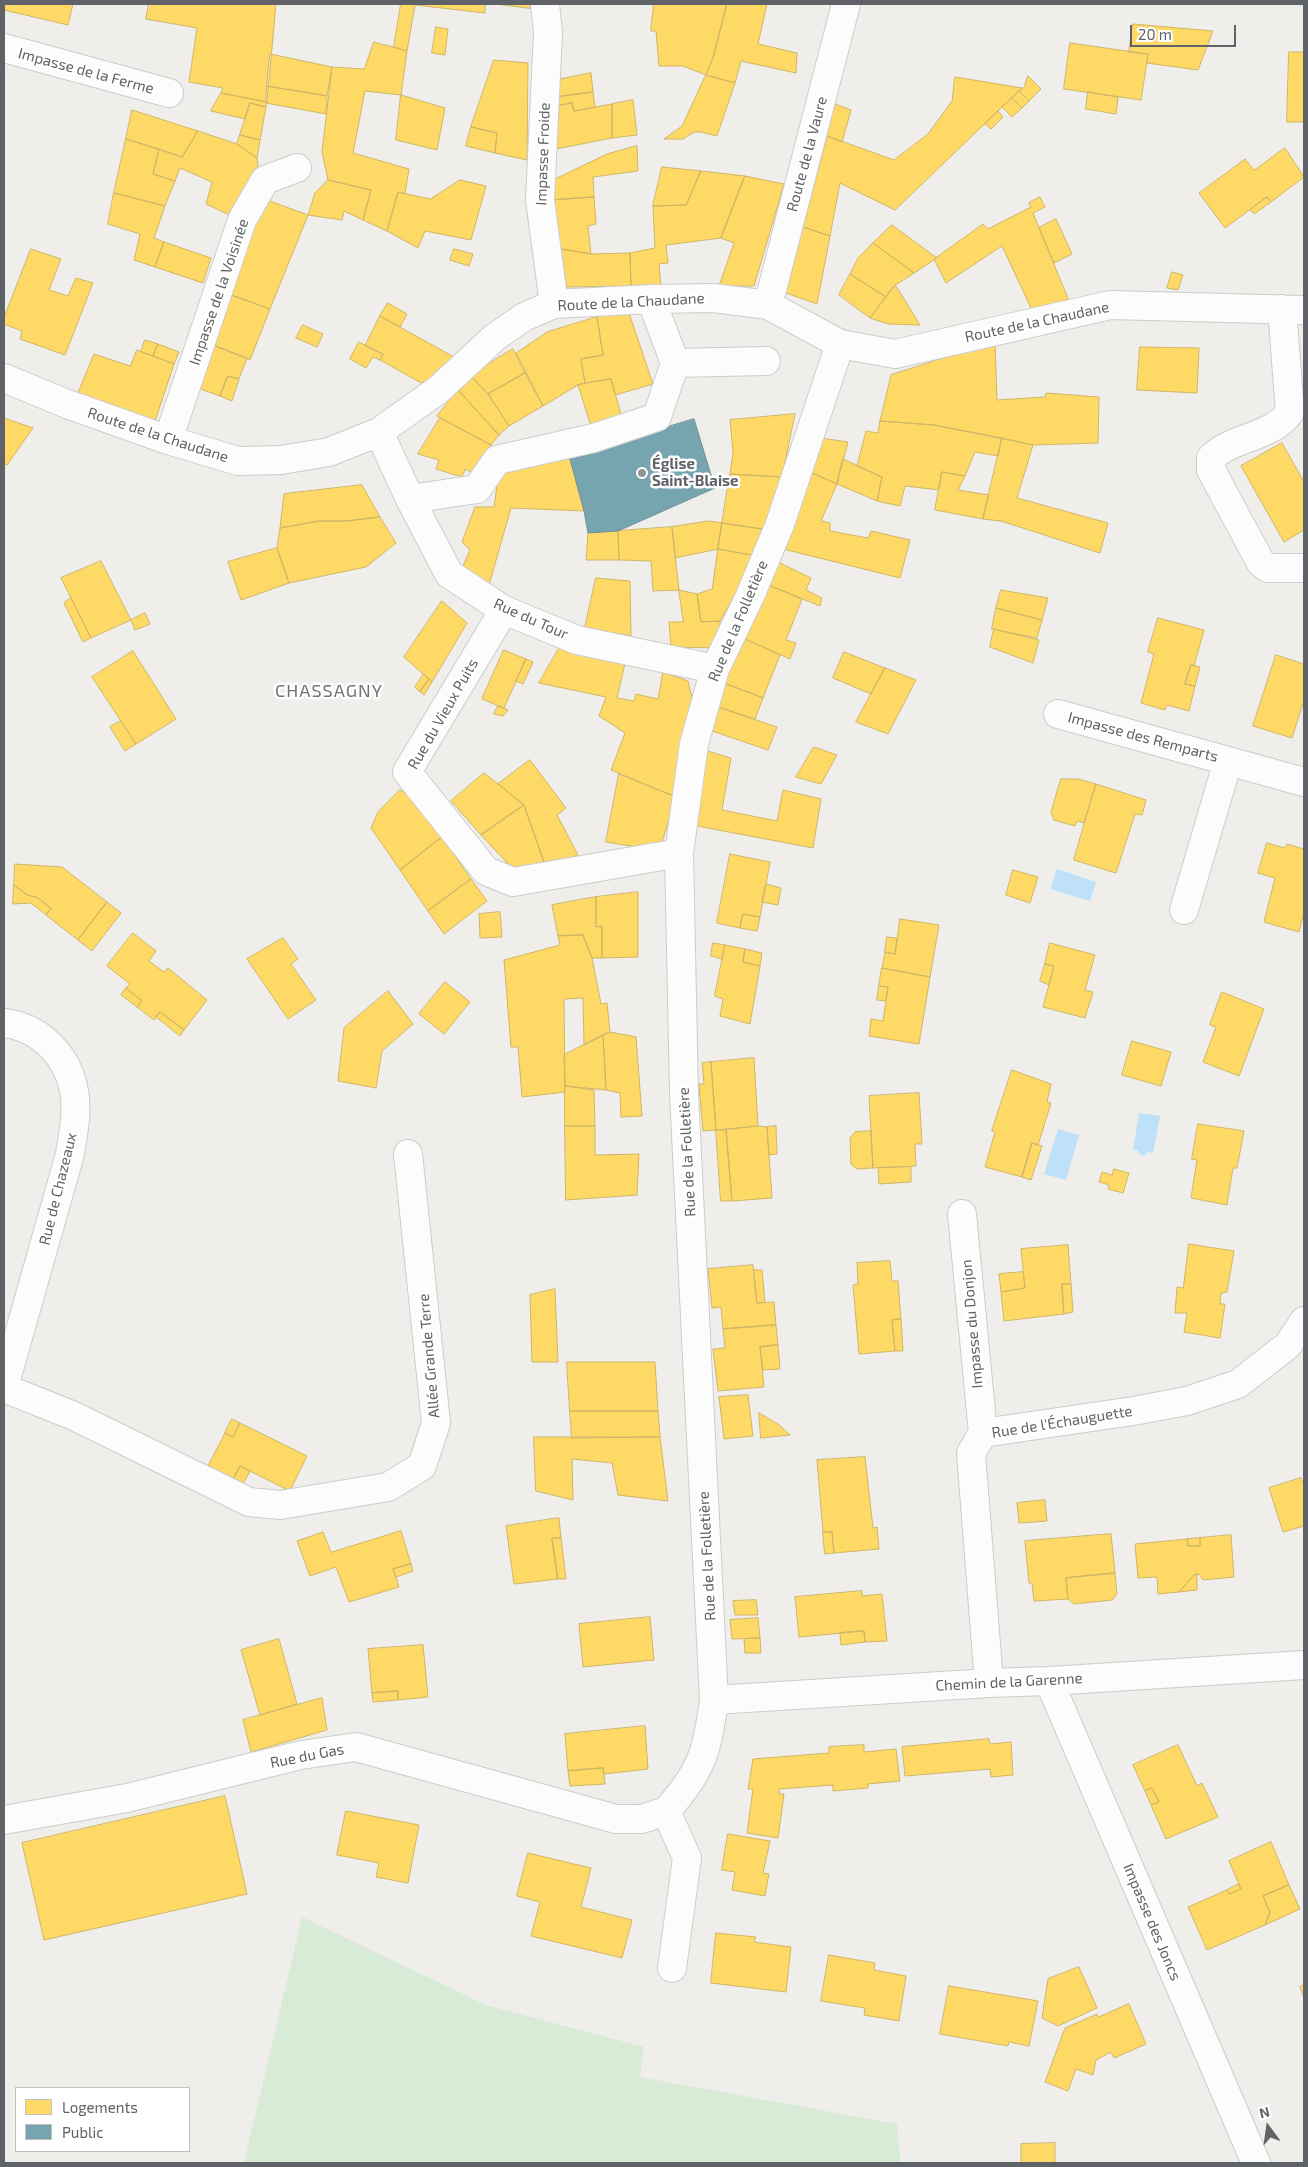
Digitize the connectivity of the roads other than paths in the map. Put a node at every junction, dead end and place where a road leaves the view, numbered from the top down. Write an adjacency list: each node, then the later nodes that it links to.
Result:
1 (545, 4): 7 (street, Impasse Froide)
2 (846, 4): 8 (street, Route de la Vaure)
3 (4, 48): 4 (street, Impasse de la Ferme)
4 (169, 93)
5 (297, 168): 15 (street, Impasse de la Voisinée)
6 (651, 299): 7 (street, Route de la Chaudane); 8 (street, Route de la Chaudane); 12 (street)
7 (554, 304): 14 (street, Route de la Chaudane)
8 (768, 305): 10 (street, Route de la Chaudane)
9 (1293, 310): 10 (street, Route de la Chaudane); 17 (street)
10 (840, 344): 19 (street, Rue de la Folletière)
11 (766, 361): 12 (street)
12 (675, 363): 16 (street)
13 (4, 378): 15 (street, Route de la Chaudane)
14 (379, 432): 15 (street, Route de la Chaudane); 16 (street, Rue du Tour)
15 (168, 440)
16 (410, 499): 18 (street, Rue du Tour)
17 (1304, 568)
18 (504, 610): 19 (street, Rue du Tour); 23 (street, Rue du Vieux Puits)
19 (715, 669): 23 (street, Rue de la Folletière)
20 (1058, 714): 21 (street, Impasse des Remparts)
21 (1228, 761): 22 (street, Impasse des Remparts); 24 (street, Impasse des Remparts)
22 (1304, 782)
23 (679, 853): 34 (street, Rue de la Folletière)
24 (1184, 910)
25 (4, 1022): 29 (street, Rue de Chazeaux)
26 (408, 1154): 29 (street, Allée Grande Terre)
27 (962, 1214): 30 (street, Impasse du Donjon)
28 (1304, 1321): 30 (street, Rue de l'Échauguette)
29 (4, 1387)
30 (983, 1434): 32 (street, Rue de l'Échauguette)
31 (1304, 1664): 33 (street, Chemin de la Garenne)
32 (989, 1682): 33 (street, Chemin de la Garenne); 34 (street, Chemin de la Garenne)
33 (1049, 1682): 38 (street, Impasse des Joncs)
34 (714, 1700): 35 (street, Rue de la Folletière)
35 (666, 1811): 36 (street, Rue du Gas); 37 (street)
36 (4, 1820)
37 (672, 1968)
38 (1256, 2163)

